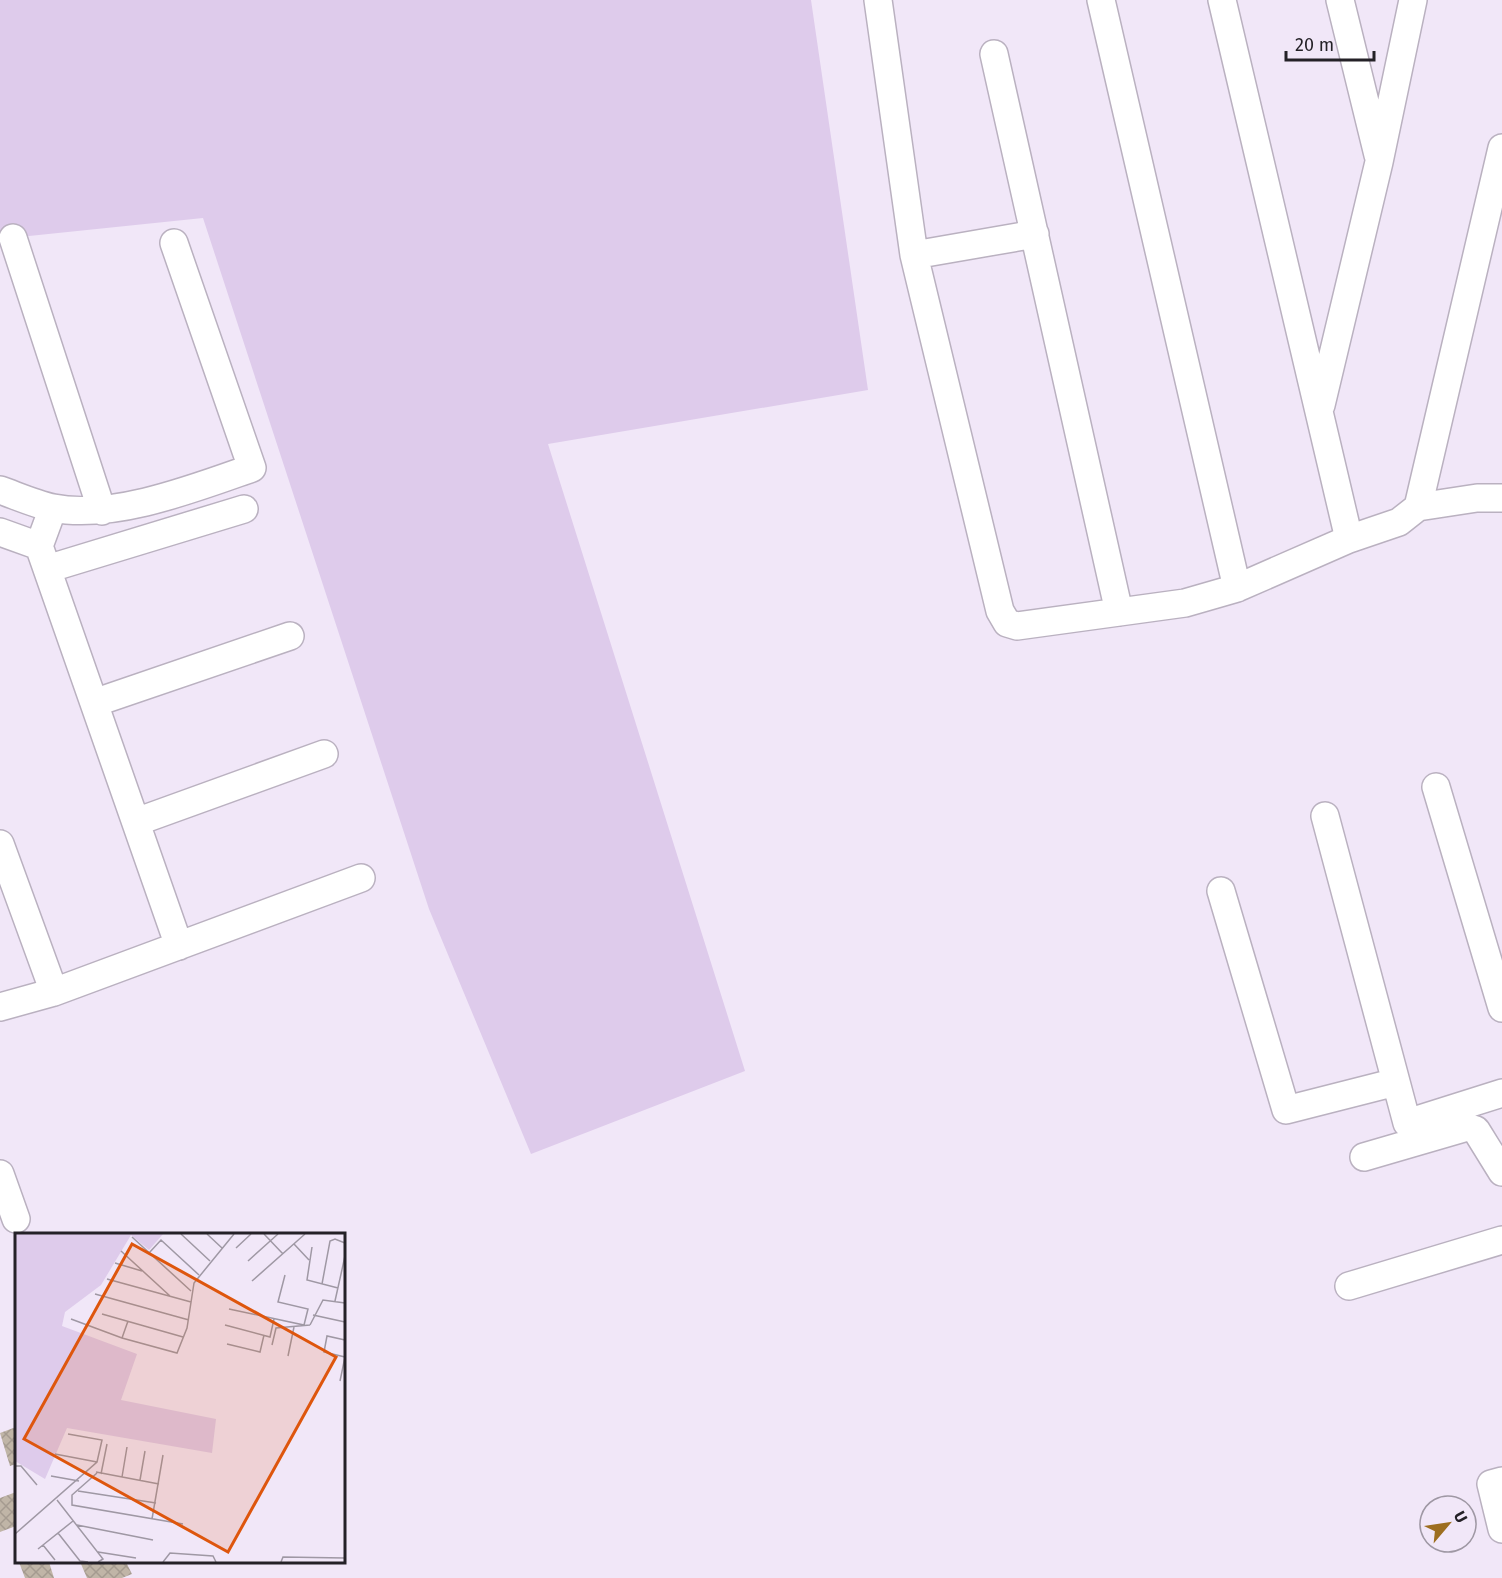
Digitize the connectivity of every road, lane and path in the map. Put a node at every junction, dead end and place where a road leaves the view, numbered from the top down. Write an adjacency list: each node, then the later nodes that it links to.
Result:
1 (878, 0): 12 (street)
2 (1101, 0): 23 (street)
3 (1222, 0): 13 (street)
4 (1340, 0): 8 (street)
5 (1413, 0): 8 (street)
6 (994, 54): 9 (street)
7 (1502, 148): 16 (street)
8 (1379, 162): 13 (street)
9 (1035, 234): 12 (street); 24 (street)
10 (13, 238): 19 (street)
11 (174, 243): 19 (street)
12 (914, 255): 24 (street)
13 (1320, 409): 21 (street)
14 (0, 490): 17 (street)
15 (1502, 498): 16 (street)
16 (1418, 507): 21 (street)
17 (53, 508): 19 (street); 22 (street)
18 (244, 509): 22 (street)
19 (102, 511)
20 (0, 532): 22 (street)
21 (1349, 539): 23 (street)
22 (43, 558): 26 (street)
23 (1237, 588): 24 (street)
24 (1119, 612)
25 (290, 636): 26 (street)
26 (94, 703): 30 (street)
27 (324, 754): 30 (street)
28 (1436, 787): 37 (street)
29 (1325, 816): 38 (street)
30 (136, 822): 34 (street)
31 (0, 844): 35 (street)
32 (361, 878): 34 (street)
33 (1221, 891): 38 (street)
34 (179, 946): 35 (street)
35 (54, 992): 36 (street)
36 (0, 1006)
37 (1502, 1008)
38 (1396, 1082): 39 (street)
39 (1502, 1093)
40 (1364, 1157): 41 (street)
41 (1502, 1172)
42 (0, 1174): 43 (street)
43 (16, 1219)
44 (1502, 1240): 45 (street)
45 (1349, 1286)
46 (1502, 1481): 47 (street)
47 (1502, 1529)

